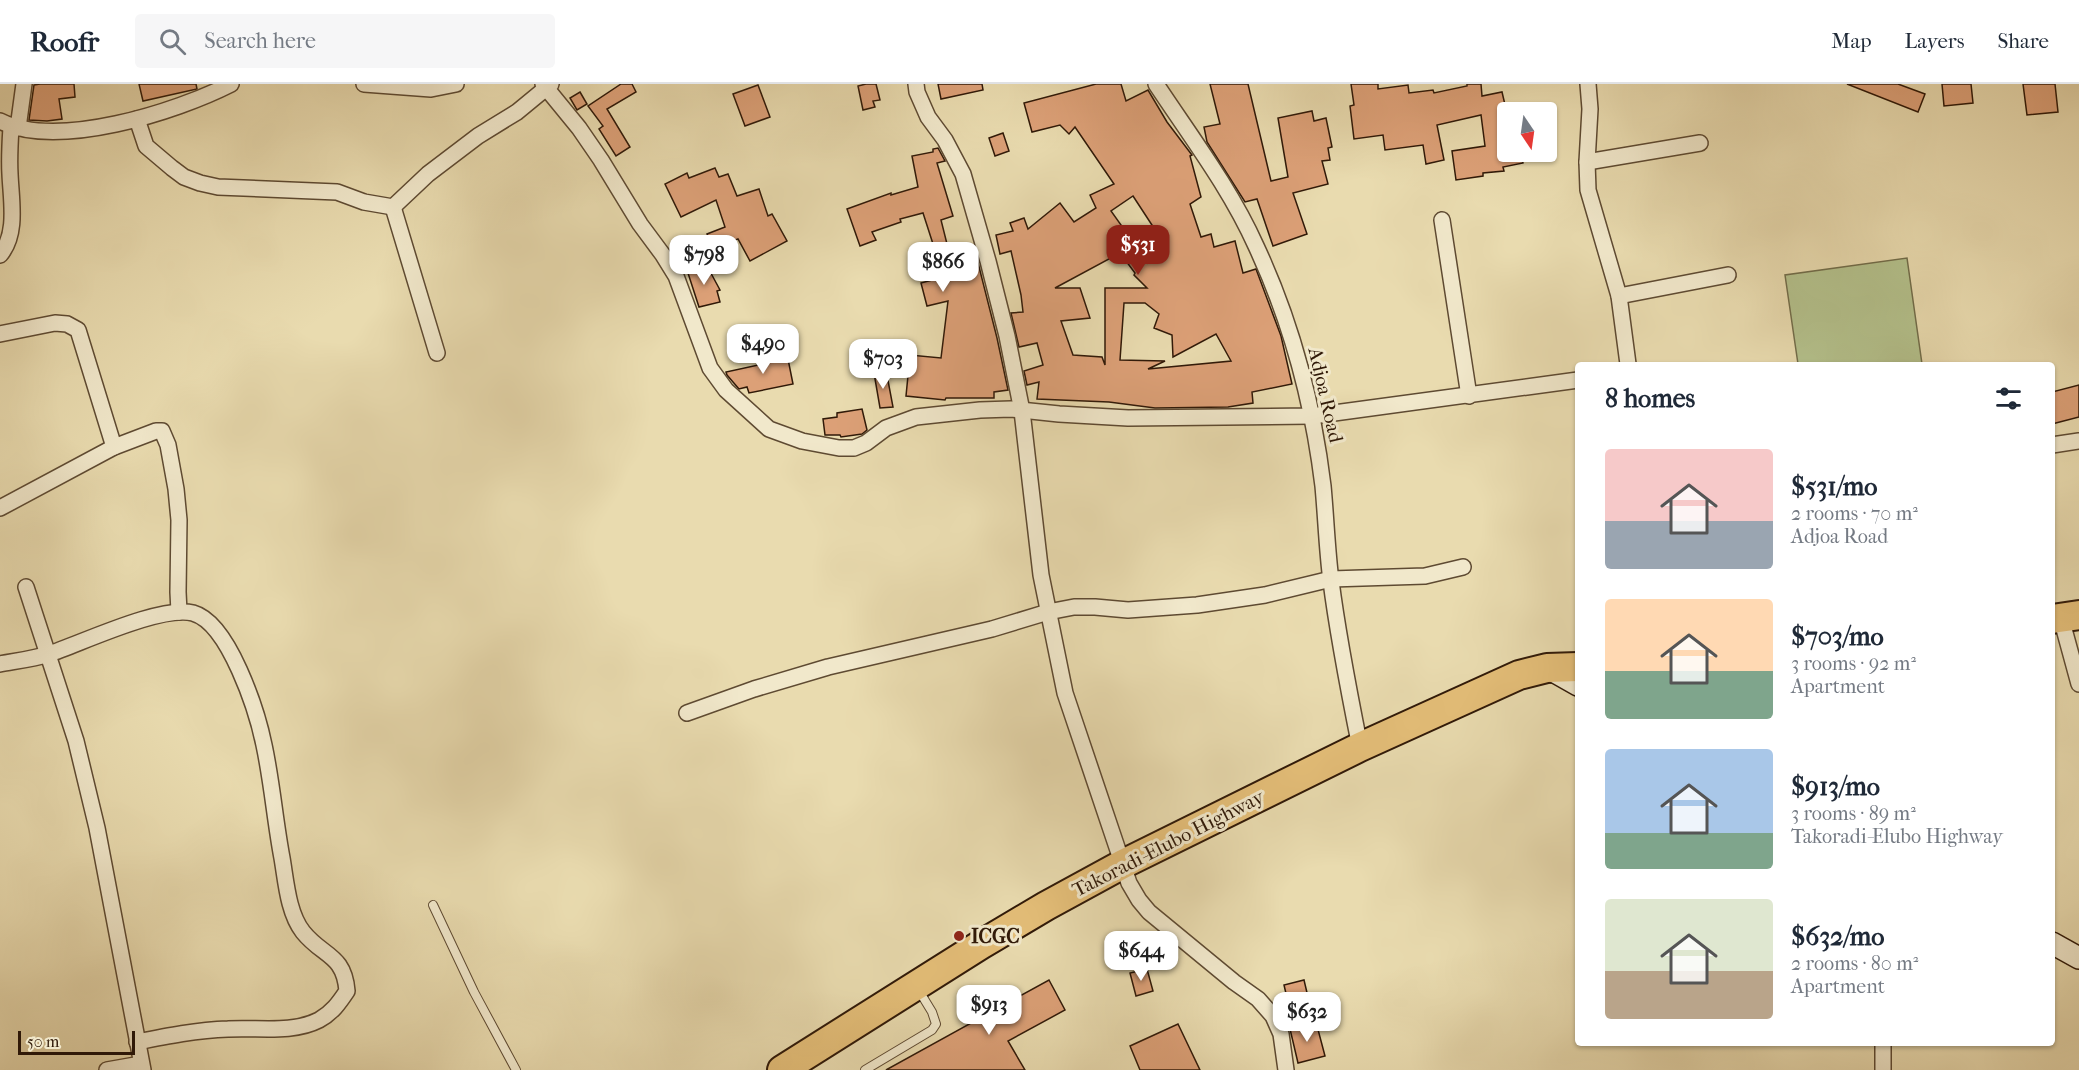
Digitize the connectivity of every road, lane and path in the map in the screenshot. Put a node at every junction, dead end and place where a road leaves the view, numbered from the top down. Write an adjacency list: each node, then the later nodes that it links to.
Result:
1 (24, 84): 10 (street)
2 (231, 84): 9 (street)
3 (364, 84): 4 (street)
4 (456, 84)
5 (916, 84): 23 (street)
6 (1156, 84): 24 (street, Adjoa Road)
7 (1588, 84): 12 (street)
8 (547, 85): 13 (street); 23 (street)
9 (137, 119): 10 (street); 13 (street)
10 (10, 126): 15 (street)
11 (1700, 143): 12 (street)
12 (1587, 162): 17 (street)
13 (393, 207): 19 (street)
14 (1442, 220): 22 (street)
15 (0, 255)
16 (1728, 275): 17 (street)
17 (1619, 296): 20 (street)
18 (0, 333): 27 (street)
19 (437, 352)
20 (1628, 362)
21 (1575, 380): 22 (street)
22 (1469, 396): 24 (street)
23 (1022, 411): 24 (street); 33 (street)
24 (1312, 416): 30 (street, Adjoa Road)
25 (2079, 441): 26 (street)
26 (2055, 445)
27 (114, 447): 28 (street); 32 (street)
28 (1, 503)
29 (1463, 567): 30 (street)
30 (1331, 579): 33 (street); 42 (street, Adjoa Road)
31 (26, 587): 35 (street)
32 (179, 612): 35 (street); 48 (street)
33 (1048, 612): 41 (street); 43 (street)
34 (2064, 617): 40 (street)
35 (47, 654): 36 (street); 48 (street)
36 (0, 664)
37 (1575, 667): 38 (highway, Takoradi-Elubo Highway)
38 (1547, 668): 39 (main road); 42 (highway, Takoradi-Elubo Highway)
39 (1575, 683)
40 (2079, 684)
41 (687, 713)
42 (1360, 747): 43 (highway, Takoradi-Elubo Highway)
43 (1124, 864): 47 (highway, Takoradi-Elubo Highway); 55 (street)
44 (433, 905): 52 (lane)
45 (2055, 945): 46 (main road)
46 (2079, 958)
47 (916, 985): 53 (highway, Takoradi-Elubo Highway); 54 (lane)
48 (137, 1042): 50 (street)
49 (1883, 1046): 56 (street)
50 (142, 1067): 51 (street)
51 (107, 1070)
52 (516, 1070)
53 (782, 1070)
54 (864, 1070)
55 (1286, 1070)
56 (1883, 1070)

